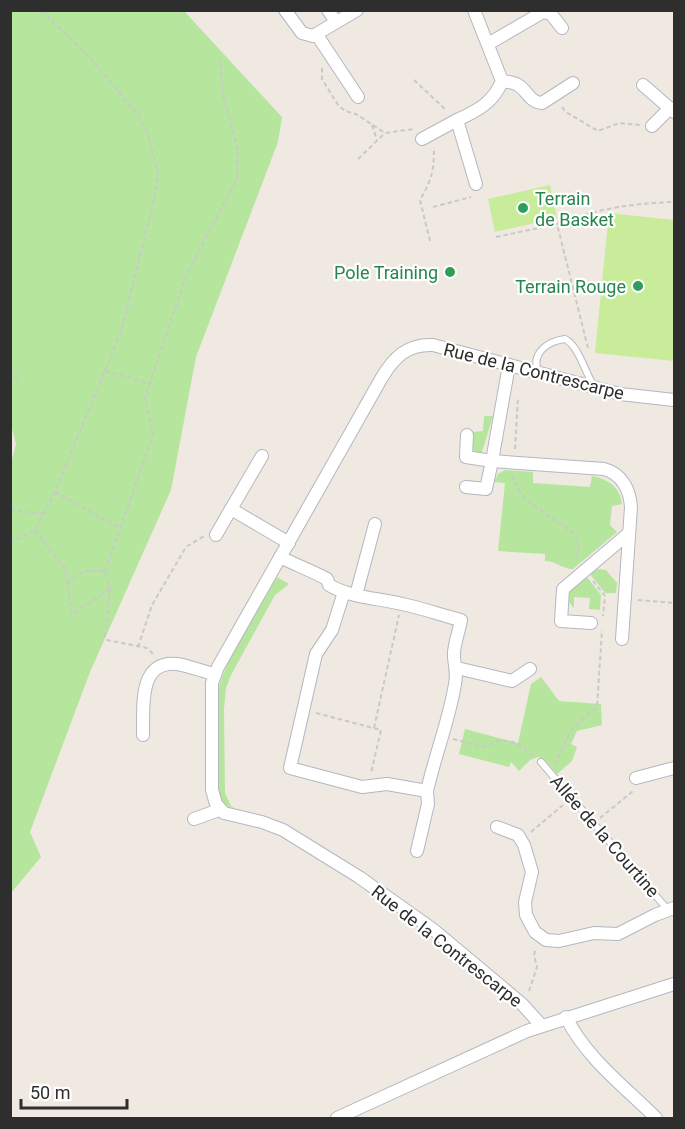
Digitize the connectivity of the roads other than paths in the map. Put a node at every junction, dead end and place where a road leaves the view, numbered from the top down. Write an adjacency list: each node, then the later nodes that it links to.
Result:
1 (285, 10): 7 (street)
2 (328, 10): 5 (street)
3 (357, 10): 5 (street)
4 (474, 10): 8 (street)
5 (336, 22): 7 (street)
6 (562, 28): 8 (street)
7 (317, 34): 12 (street)
8 (488, 44): 9 (street)
9 (502, 81): 10 (street); 14 (street)
10 (573, 83)
11 (643, 85): 13 (street)
12 (357, 97)
13 (672, 110): 15 (street)
14 (457, 120): 16 (street); 17 (street)
15 (652, 126)
16 (422, 140)
17 (476, 190)
18 (509, 365): 19 (street, Rue de la Contrescarpe); 24 (street); 30 (street, Rue de la Contrescarpe)
19 (540, 374): 20 (street, Rue de la Contrescarpe); 20 (lane)
20 (595, 388): 21 (street, Rue de la Contrescarpe)
21 (675, 400)
22 (467, 435): 24 (street)
23 (262, 456): 26 (street)
24 (492, 461): 25 (street); 29 (street)
25 (466, 487)
26 (231, 509): 28 (street); 30 (street)
27 (375, 524): 32 (street)
28 (217, 533)
29 (629, 533): 33 (street); 34 (street)
30 (289, 543): 31 (street, Rue de la Contrescarpe)
31 (280, 557): 32 (street); 37 (street, Rue de la Contrescarpe)
32 (350, 594): 35 (street); 42 (street)
33 (591, 623)
34 (622, 639)
35 (457, 668): 36 (street); 42 (street)
36 (530, 669)
37 (214, 674): 38 (street); 43 (street, Rue de la Contrescarpe)
38 (143, 735)
39 (541, 762): 47 (lane, Allée de la Courtine)
40 (675, 768): 41 (street)
41 (636, 778)
42 (427, 791): 46 (street)
43 (219, 810): 44 (street); 50 (street, Rue de la Contrescarpe)
44 (194, 819)
45 (497, 827): 47 (street, Allée de la Courtine)
46 (417, 851)
47 (671, 909)
48 (675, 984): 49 (street)
49 (566, 1017): 50 (street); 52 (street)
50 (542, 1026): 51 (street)
51 (337, 1119)
52 (656, 1119)

